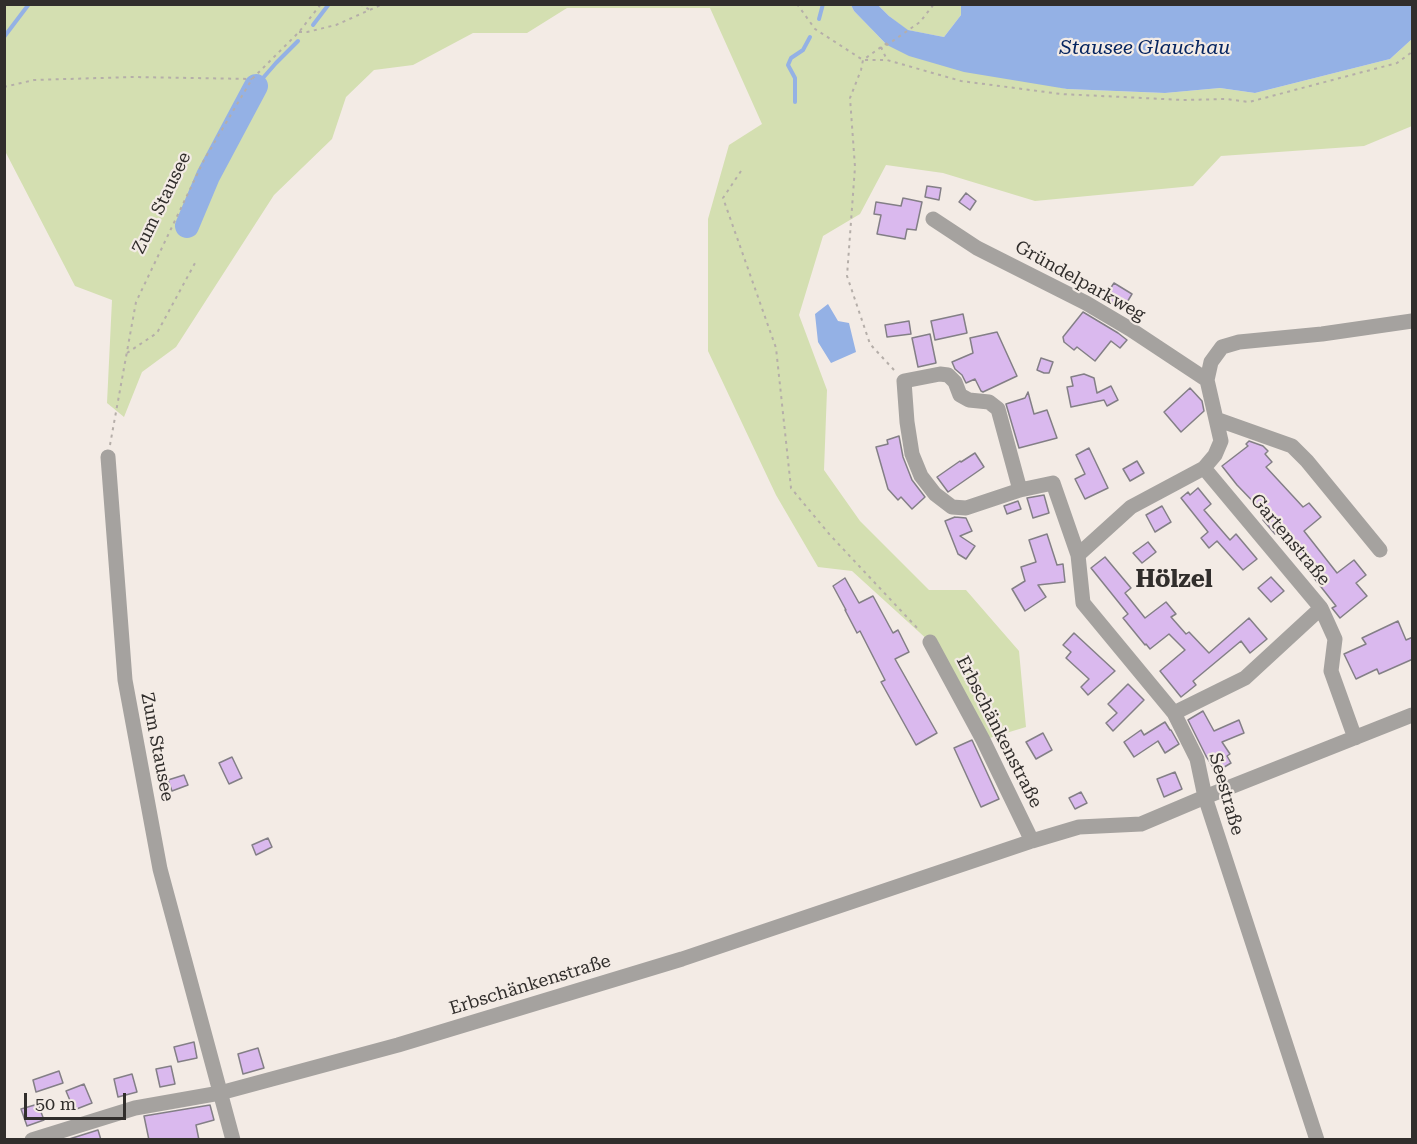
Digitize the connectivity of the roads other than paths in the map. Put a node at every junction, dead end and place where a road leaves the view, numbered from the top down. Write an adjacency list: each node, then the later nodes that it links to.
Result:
1 (933, 219): 3 (street, Gründelparkweg)
2 (1413, 321): 3 (street)
3 (1207, 380): 4 (street)
4 (1216, 419): 6 (street); 8 (street)
5 (108, 457): 17 (street, Zum Stausee)
6 (1204, 468): 9 (street); 10 (street, Gartenstraße)
7 (1020, 490): 7 (street, Seestraße); 9 (street, Seestraße)
8 (1380, 550)
9 (1078, 555): 12 (street, Seestraße)
10 (1321, 608): 12 (street, Gartenstraße); 14 (street)
11 (930, 642): 16 (street, Erbschänkenstraße)
12 (1174, 713): 15 (street, Seestraße)
13 (1413, 715): 14 (street, Erbschänkenstraße)
14 (1355, 738): 15 (street, Erbschänkenstraße)
15 (1205, 797): 16 (street, Erbschänkenstraße); 20 (street, Seestraße)
16 (1032, 840): 17 (street, Erbschänkenstraße)
17 (220, 1093): 18 (street, Erbschänkenstraße); 19 (street, Zum Stausee)
18 (32, 1140)
19 (233, 1140)
20 (1317, 1140)

